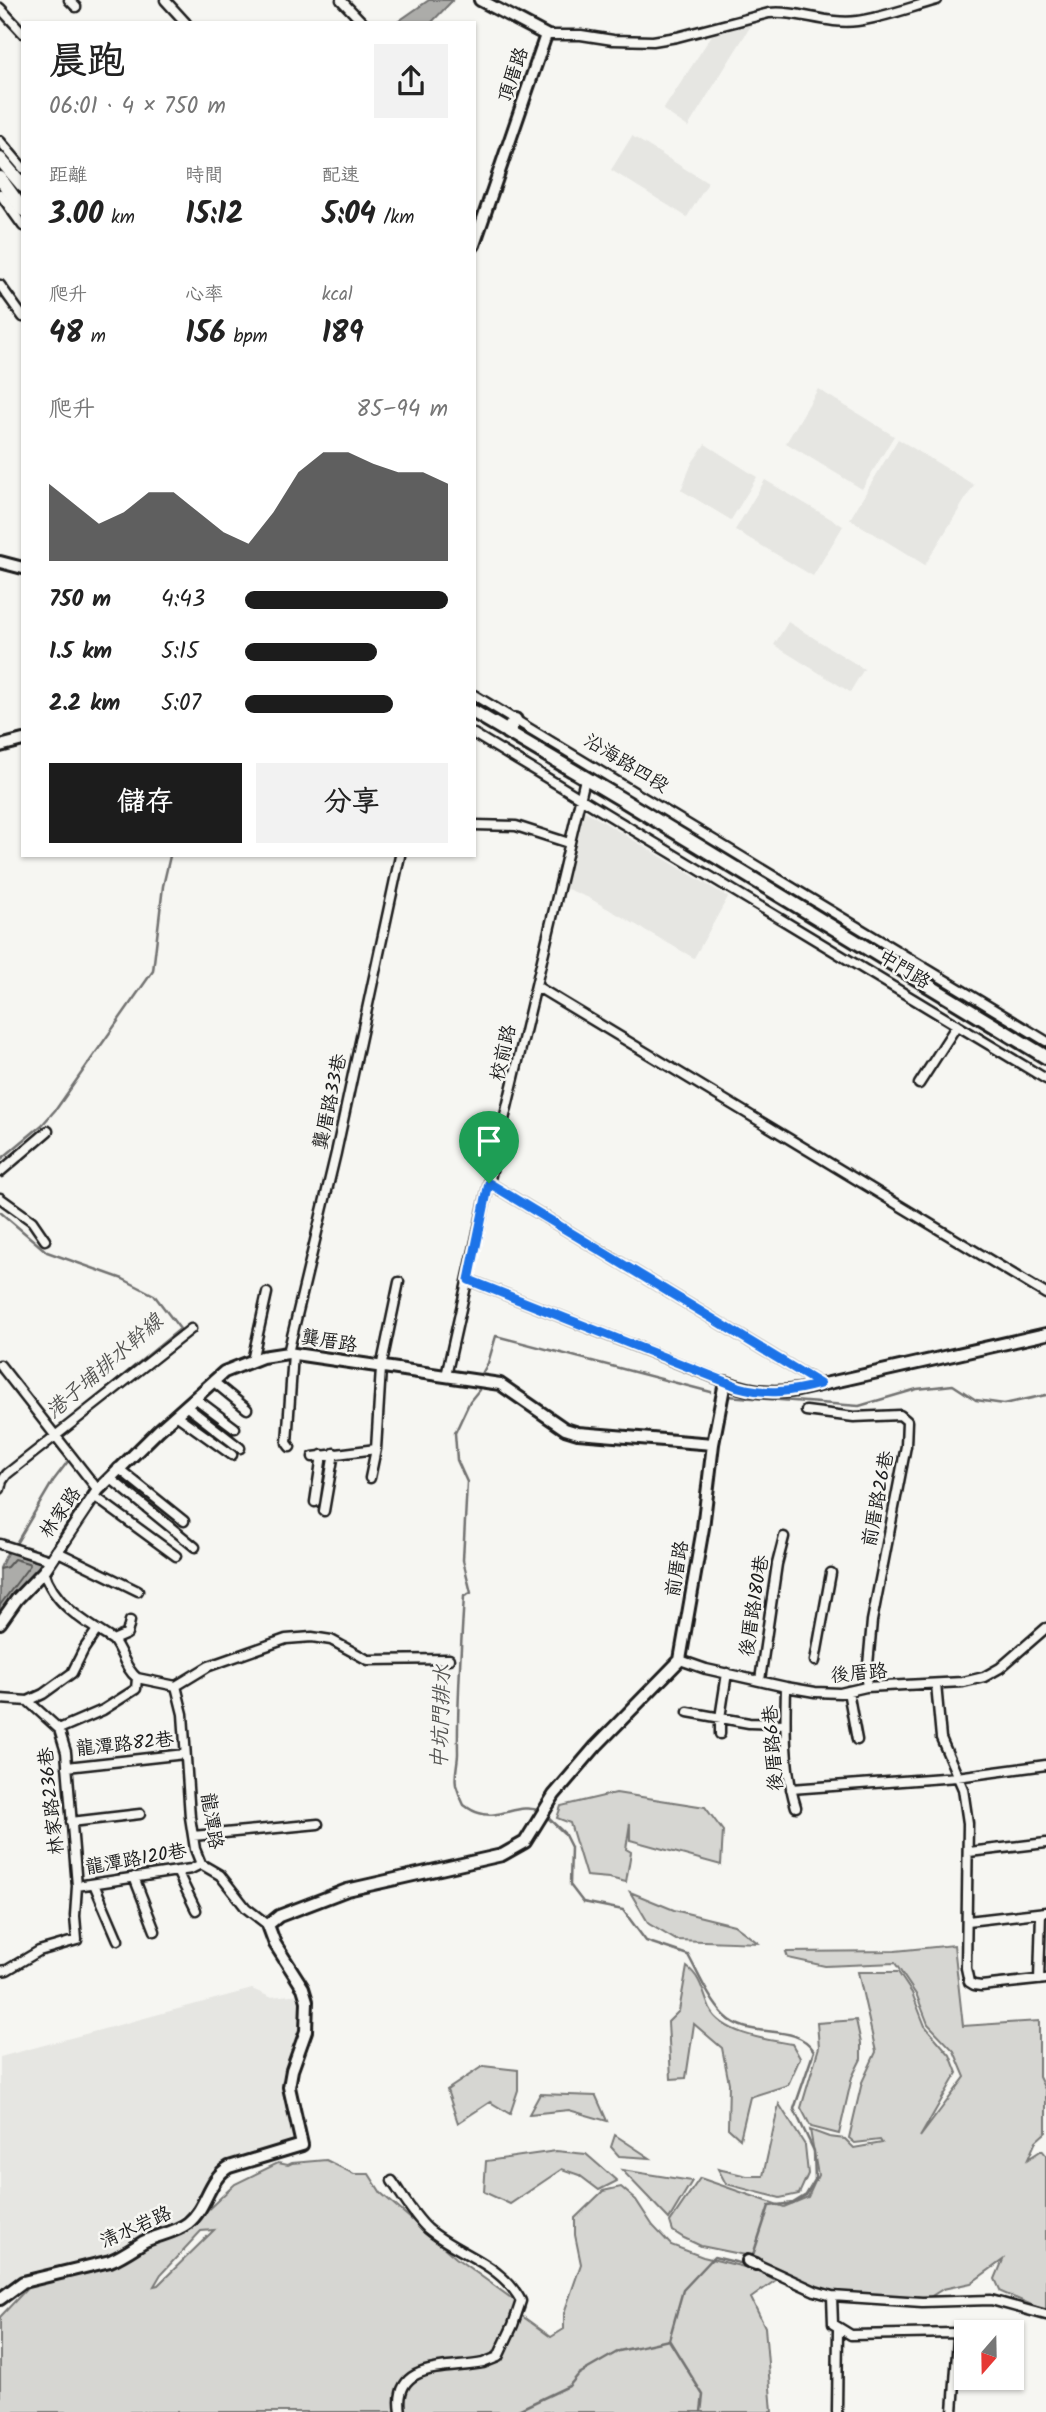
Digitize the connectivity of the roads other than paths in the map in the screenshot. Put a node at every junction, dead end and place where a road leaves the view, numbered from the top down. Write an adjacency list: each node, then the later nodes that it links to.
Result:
1 (69, 0): 6 (street)
2 (165, 0): 8 (street)
3 (341, 0): 9 (street)
4 (480, 0): 11 (street)
5 (937, 0): 11 (street)
6 (76, 7)
7 (0, 8): 10 (street)
8 (184, 21)
9 (361, 21)
10 (21, 31)
11 (546, 35): 20 (street, 頂厝路)
12 (0, 141): 14 (street)
13 (0, 159): 16 (main road)
14 (21, 166)
15 (0, 178): 18 (main road)
16 (21, 184)
17 (0, 194): 19 (street)
18 (21, 206)
19 (21, 223)
20 (476, 239)
21 (0, 285): 22 (street)
22 (21, 314)
23 (0, 562): 24 (street)
24 (21, 567)
25 (476, 696): 27 (street, 沿海路四段)
26 (476, 713): 29 (main road, 沿海路四段)
27 (515, 720): 29 (main road); 37 (street, 沿海路四段)
28 (476, 722): 33 (main road, 沿海路四段)
29 (507, 732): 33 (main road, 沿海路四段)
30 (476, 735): 33 (street, 沿海路四段)
31 (21, 741): 32 (street)
32 (0, 746)
33 (583, 787): 35 (street, 校前路); 38 (main road, 沿海路四段); 38 (street, 沿海路四段)
34 (476, 825): 35 (street)
35 (569, 843): 40 (street, 校前路)
36 (400, 857): 60 (street, 龔厝路33巷)
37 (758, 866): 39 (street, 中門路)
38 (747, 885): 39 (main road, 中門路); 39 (street, 中門路)
39 (795, 908): 41 (street, 中門路); 42 (street, 中門路); 43 (main road, 中門路)
40 (536, 986): 51 (street, 校前路); 57 (street)
41 (1005, 1016): 43 (street); 44 (street, 中門路)
42 (957, 1025): 43 (street, 中門路); 48 (street)
43 (994, 1035): 45 (main road, 中門路); 46 (main road, 中門路); 47 (street, 中門路)
44 (1046, 1041)
45 (1046, 1057)
46 (1046, 1064)
47 (1046, 1079)
48 (919, 1084)
49 (48, 1131): 50 (street)
50 (0, 1172)
51 (489, 1183): 54 (street, 校前路); 67 (street)
52 (0, 1198): 53 (street)
53 (46, 1240)
54 (469, 1280): 64 (street, 校前路); 65 (street)
55 (399, 1282): 63 (street)
56 (267, 1293): 61 (street)
57 (1046, 1294)
58 (191, 1329): 75 (street)
59 (1046, 1334): 67 (street)
60 (290, 1353): 61 (street, 龔厝路); 63 (street, 龔厝路); 77 (street, 龔厝路33巷)
61 (252, 1361): 66 (street, 龔厝路)
62 (0, 1365): 75 (street)
63 (381, 1368): 64 (street, 龔厝路); 79 (street)
64 (446, 1376): 76 (street, 龔厝路)
65 (724, 1381): 67 (street); 76 (street, 前厝路)
66 (214, 1382): 68 (street, 龔厝路); 70 (street)
67 (820, 1384)
68 (195, 1398): 69 (street, 龔厝路); 73 (street)
69 (186, 1406): 72 (street, 龔厝路); 78 (street)
70 (247, 1409)
71 (806, 1411): 112 (street, 前厝路26巷)
72 (176, 1415): 74 (street, 龔厝路); 81 (street)
73 (236, 1429)
74 (159, 1430): 82 (street, 林家路)
75 (54, 1433): 85 (street); 86 (street)
76 (713, 1444): 104 (street, 前厝路)
77 (290, 1447)
78 (240, 1448)
79 (376, 1449): 80 (street); 84 (street)
80 (334, 1453): 87 (street); 88 (street)
81 (232, 1455)
82 (118, 1468): 83 (street, 林家路); 89 (street)
83 (110, 1478): 86 (street, 林家路); 92 (street)
84 (370, 1478)
85 (0, 1489)
86 (96, 1493): 93 (street, 林家路); 94 (street)
87 (315, 1502)
88 (324, 1510)
89 (184, 1521)
90 (784, 1537): 108 (street, 後厝路180巷)
91 (0, 1544): 93 (street)
92 (195, 1547)
93 (53, 1555): 95 (street, 林家路); 97 (street)
94 (176, 1556)
95 (44, 1571): 99 (street, 林家路); 101 (street)
96 (831, 1573): 105 (street)
97 (138, 1591)
98 (130, 1621): 102 (street)
99 (0, 1623)
100 (1046, 1628): 109 (street, 後厝路)
101 (97, 1630): 102 (street); 115 (street)
102 (113, 1640): 107 (street)
103 (449, 1659): 110 (street)
104 (680, 1660): 106 (street, 後厝路); 142 (street)
105 (815, 1661)
106 (727, 1673): 108 (street, 後厝路); 117 (street)
107 (137, 1678): 110 (street); 119 (street)
108 (760, 1680): 111 (street, 後厝路)
109 (936, 1684): 112 (street, 後厝路); 125 (street)
110 (176, 1686): 122 (street, 龍潭路)
111 (786, 1687): 113 (street, 後厝路); 118 (street, 後厝路6巷)
112 (866, 1687): 113 (street, 後厝路)
113 (848, 1691): 121 (street)
114 (0, 1699): 115 (street)
115 (28, 1701): 119 (street, 林家路236巷)
116 (688, 1712): 117 (street)
117 (720, 1718): 118 (street); 120 (street)
118 (785, 1724): 126 (street, 後厝路6巷)
119 (59, 1729): 124 (street, 林家路236巷)
120 (720, 1734)
121 (857, 1740)
122 (186, 1754): 124 (street, 龍潭路82巷); 131 (street, 龍潭路)
123 (1046, 1765): 125 (street)
124 (67, 1767): 129 (street, 林家路236巷)
125 (957, 1777): 126 (street); 133 (street)
126 (791, 1789): 127 (street, 後厝路6巷)
127 (796, 1807)
128 (140, 1814): 129 (street)
129 (71, 1822): 138 (street, 林家路236巷)
130 (318, 1824): 131 (street)
131 (193, 1836): 134 (street, 龍潭路)
132 (1046, 1843): 133 (street)
133 (969, 1852): 141 (street)
134 (201, 1864): 135 (street, 龍潭路120巷); 142 (street, 龍潭路)
135 (177, 1871): 136 (street, 龍潭路120巷); 139 (street)
136 (134, 1877): 137 (street, 龍潭路120巷); 143 (street)
137 (94, 1884): 138 (street, 龍潭路120巷); 144 (street)
138 (77, 1886): 145 (street, 林家路236巷)
139 (196, 1910)
140 (1043, 1912): 141 (street); 146 (street)
141 (968, 1921): 146 (street)
142 (268, 1925): 147 (street, 龍潭路)
143 (155, 1931)
144 (118, 1940)
145 (0, 1971)
146 (1043, 1979)
147 (302, 2145): 151 (street, 清水岩路)
148 (392, 2181): 154 (street)
149 (752, 2263): 150 (street)
150 (832, 2296): 152 (street); 153 (street)
151 (0, 2300)
152 (1046, 2315)
153 (838, 2329): 155 (street); 156 (street)
154 (401, 2412)
155 (836, 2412)
156 (953, 2412)

